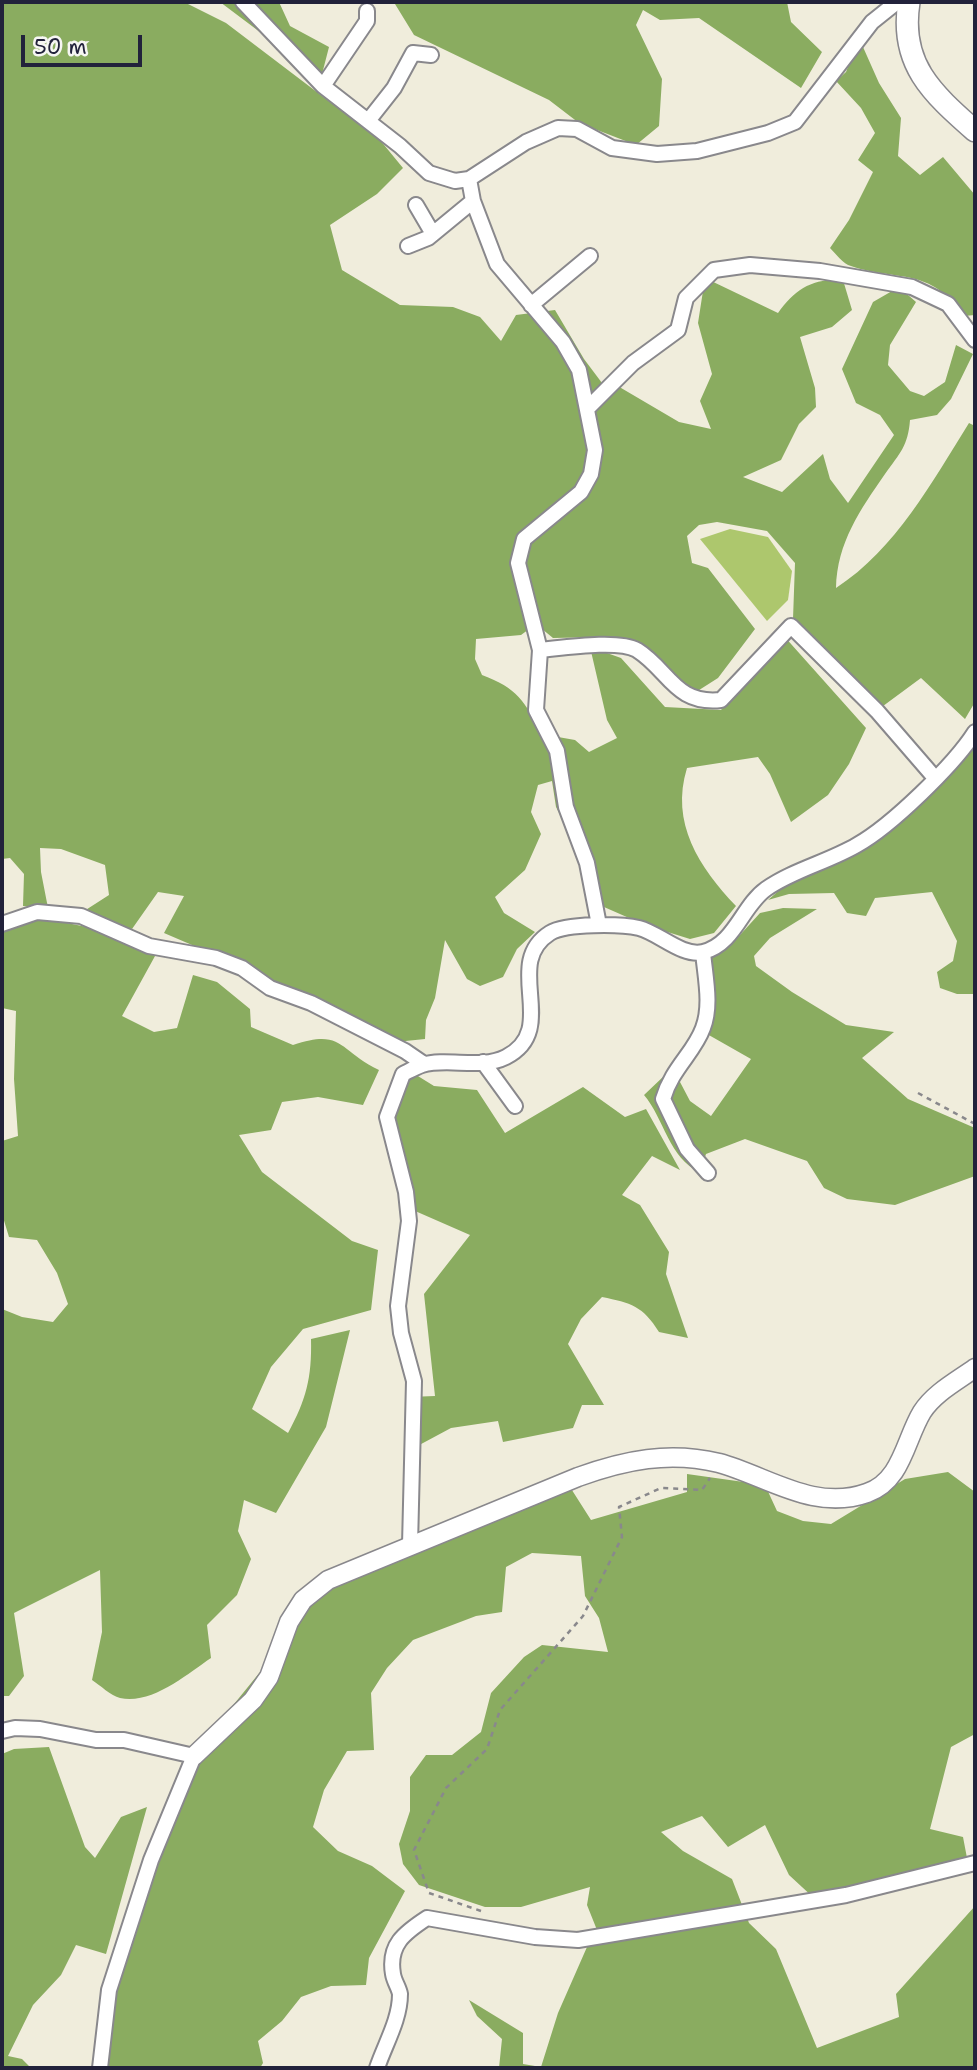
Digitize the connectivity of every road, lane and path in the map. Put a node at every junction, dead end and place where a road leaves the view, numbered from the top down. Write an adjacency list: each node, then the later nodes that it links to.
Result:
1 (243, 2): 6 (street)
2 (897, 2): 9 (street)
3 (909, 2): 8 (main road)
4 (367, 11): 6 (street)
5 (431, 54): 7 (street)
6 (323, 86): 7 (street)
7 (368, 121): 9 (street)
8 (975, 131)
9 (469, 179): 10 (street)
10 (473, 201): 12 (street); 15 (street)
11 (416, 205): 12 (street)
12 (433, 234): 13 (street)
13 (408, 246)
14 (590, 256): 15 (street)
15 (531, 305): 17 (street)
16 (975, 340): 17 (street)
17 (587, 409): 18 (street)
18 (540, 650): 20 (street); 22 (street)
19 (975, 732): 20 (street)
20 (935, 778): 23 (street)
21 (2, 925): 25 (street)
22 (599, 925): 23 (street); 24 (street)
23 (702, 952): 29 (street)
24 (483, 1062): 25 (street); 27 (street)
25 (424, 1064): 32 (street)
26 (918, 1093): 28 (path)
27 (515, 1106)
28 (975, 1124)
29 (708, 1172)
30 (975, 1368): 31 (street)
31 (720, 1464): 32 (street); 36 (path)
32 (410, 1545): 34 (street)
33 (2, 1731): 34 (street)
34 (194, 1756): 37 (street)
35 (975, 1863): 38 (street)
36 (487, 1913)
37 (100, 2068)
38 (377, 2068)

